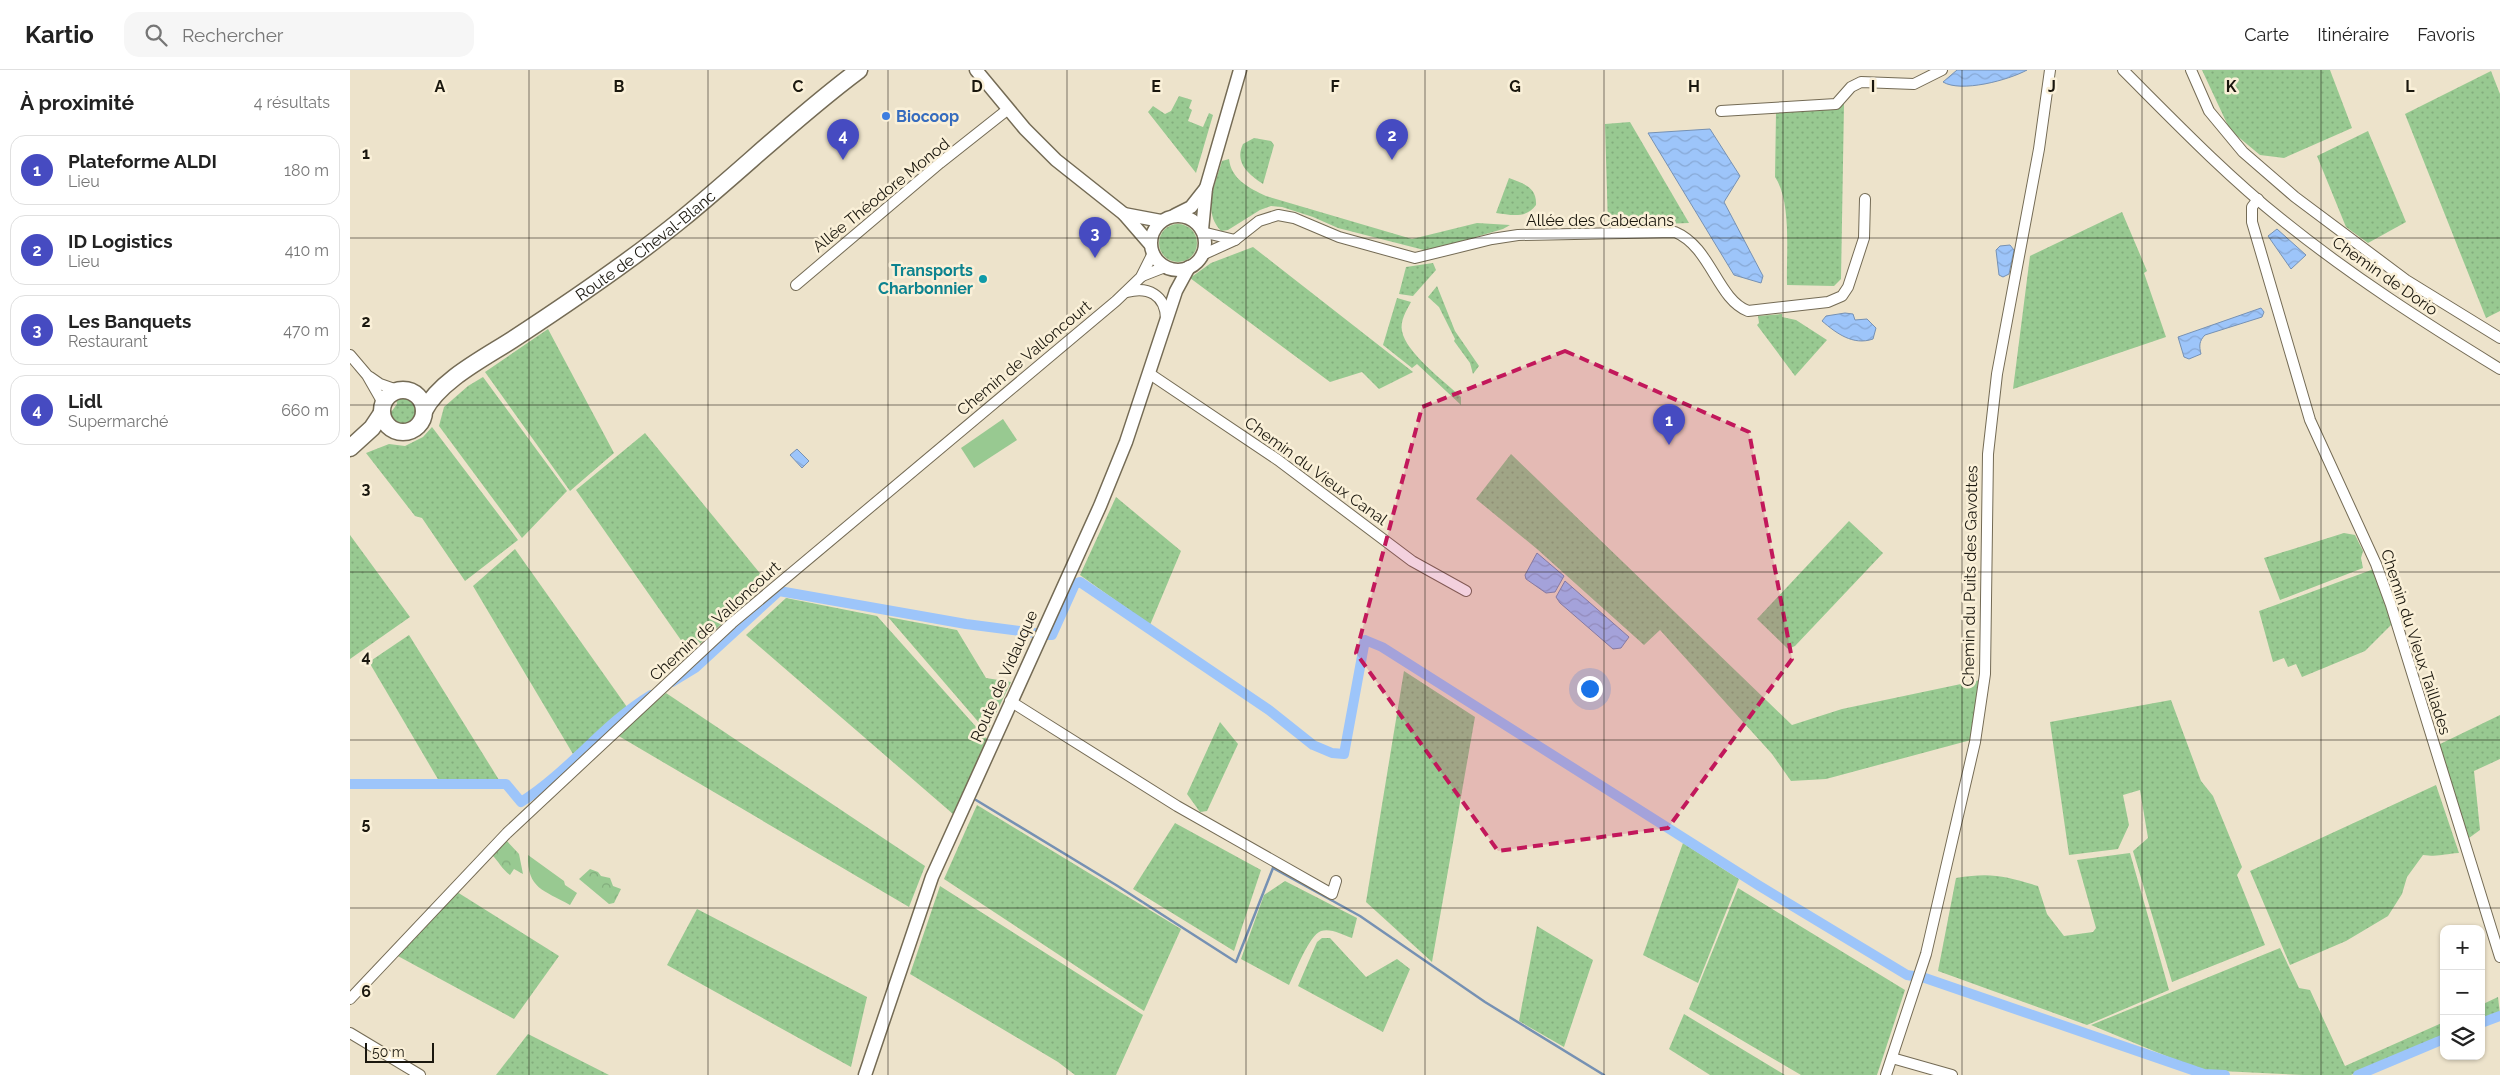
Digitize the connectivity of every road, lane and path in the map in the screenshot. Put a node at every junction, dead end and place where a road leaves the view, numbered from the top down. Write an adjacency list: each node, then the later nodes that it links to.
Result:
1 (845, 70): 9 (main road)
2 (859, 70): 9 (main road)
3 (976, 70): 10 (street)
4 (1240, 70): 12 (street)
5 (1942, 70): 11 (street)
6 (2050, 70): 46 (street, Chemin du Puits des Gavottes)
7 (2123, 70): 14 (street, Chemin de Dorio)
8 (2191, 70): 29 (street)
9 (819, 99): 34 (main road, Route de Cheval-Blanc)
10 (1007, 110): 15 (street); 25 (street, Allée Théodore Monod)
11 (1722, 111)
12 (1206, 188): 16 (street); 18 (street)
13 (1866, 199): 19 (street, Allée des Cabedans)
14 (2258, 199): 31 (street, Chemin de Dorio); 43 (street, Chemin du Vieux Taillades)
15 (1124, 214): 17 (street); 20 (street)
16 (1175, 215): 17 (street); 18 (street)
17 (1161, 221): 20 (street)
18 (1202, 231): 19 (street); 21 (street)
19 (1235, 240): 21 (street)
20 (1152, 249): 23 (street); 24 (street, Chemin de Valloncourt)
21 (1202, 254): 22 (street)
22 (1189, 267): 23 (street); 27 (street, Route de Vidauque)
23 (1167, 268): 24 (street, Chemin de Valloncourt); 27 (street)
24 (1141, 277): 26 (street, Chemin de Valloncourt)
25 (796, 285)
26 (1126, 292): 28 (street); 44 (street, Chemin de Valloncourt)
27 (1176, 292): 28 (street, Route de Vidauque)
28 (1166, 324): 32 (street, Route de Vidauque)
29 (2500, 338)
30 (350, 355): 33 (street)
31 (2500, 369)
32 (1150, 374): 40 (street, Chemin du Vieux Canal); 41 (street, Route de Vidauque)
33 (367, 375): 35 (street); 36 (street)
34 (458, 375): 35 (main road, Route de Cheval-Blanc); 37 (main road, Route de Cheval-Blanc)
35 (404, 391): 36 (main road); 37 (main road)
36 (382, 408): 38 (main road); 39 (main road)
37 (424, 411): 38 (main road)
38 (393, 430): 39 (main road)
39 (354, 445)
40 (1466, 591)
41 (1010, 701): 42 (street); 48 (street, Route de Vidauque)
42 (1336, 880)
43 (2500, 957)
44 (350, 999)
45 (350, 1033): 47 (street)
46 (1892, 1058): 49 (street, Chemin du Puits des Gavottes); 50 (street)
47 (420, 1075)
48 (865, 1075)
49 (1886, 1075)
50 (1952, 1075)

